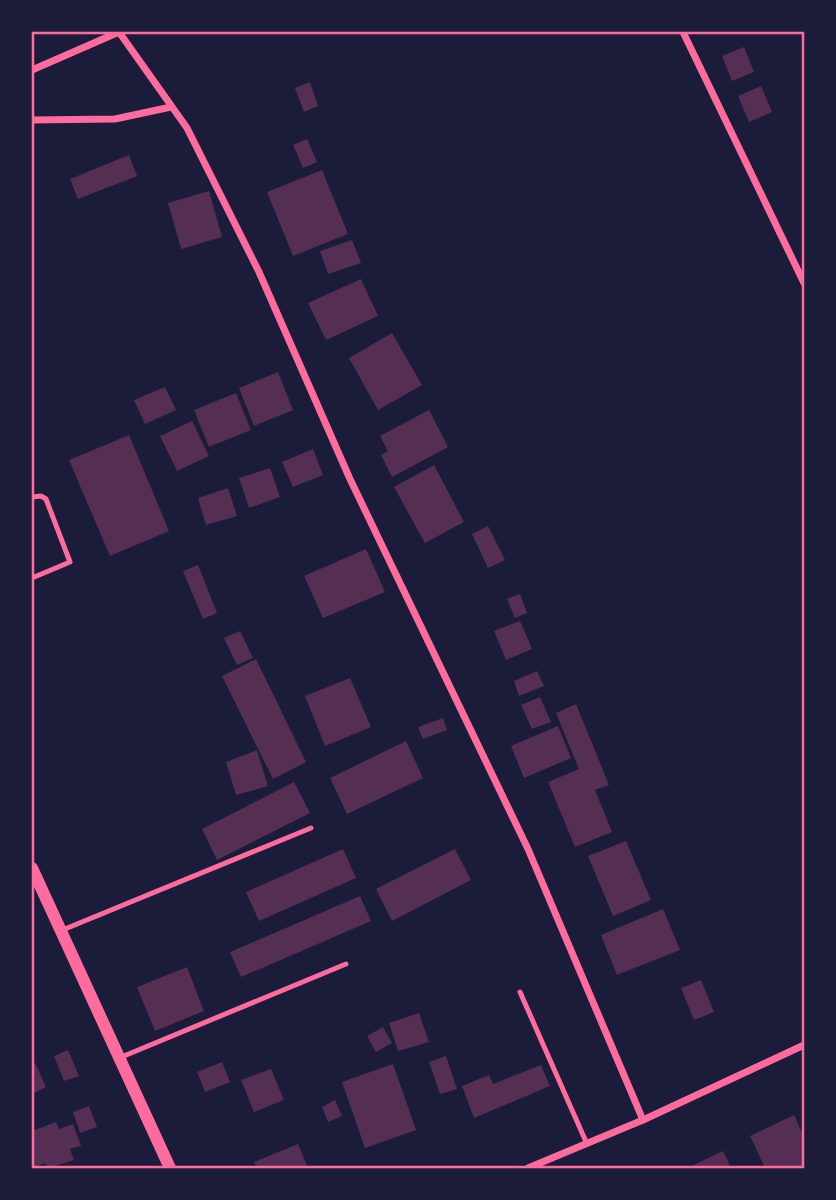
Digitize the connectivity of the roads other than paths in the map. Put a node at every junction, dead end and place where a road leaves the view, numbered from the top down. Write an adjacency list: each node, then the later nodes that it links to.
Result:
1 (119, 32): 3 (street); 4 (street)
2 (683, 32): 6 (street)
3 (32, 71)
4 (171, 107): 5 (street); 16 (street)
5 (32, 120)
6 (804, 283)
7 (32, 497): 8 (lane)
8 (32, 578)
9 (311, 828): 11 (lane)
10 (32, 868): 11 (street)
11 (60, 930): 15 (street)
12 (346, 964): 15 (lane)
13 (520, 992): 17 (lane)
14 (804, 1045): 16 (street)
15 (119, 1058): 18 (street)
16 (643, 1120): 17 (street)
17 (587, 1144): 19 (street)
18 (170, 1168)
19 (528, 1168)

